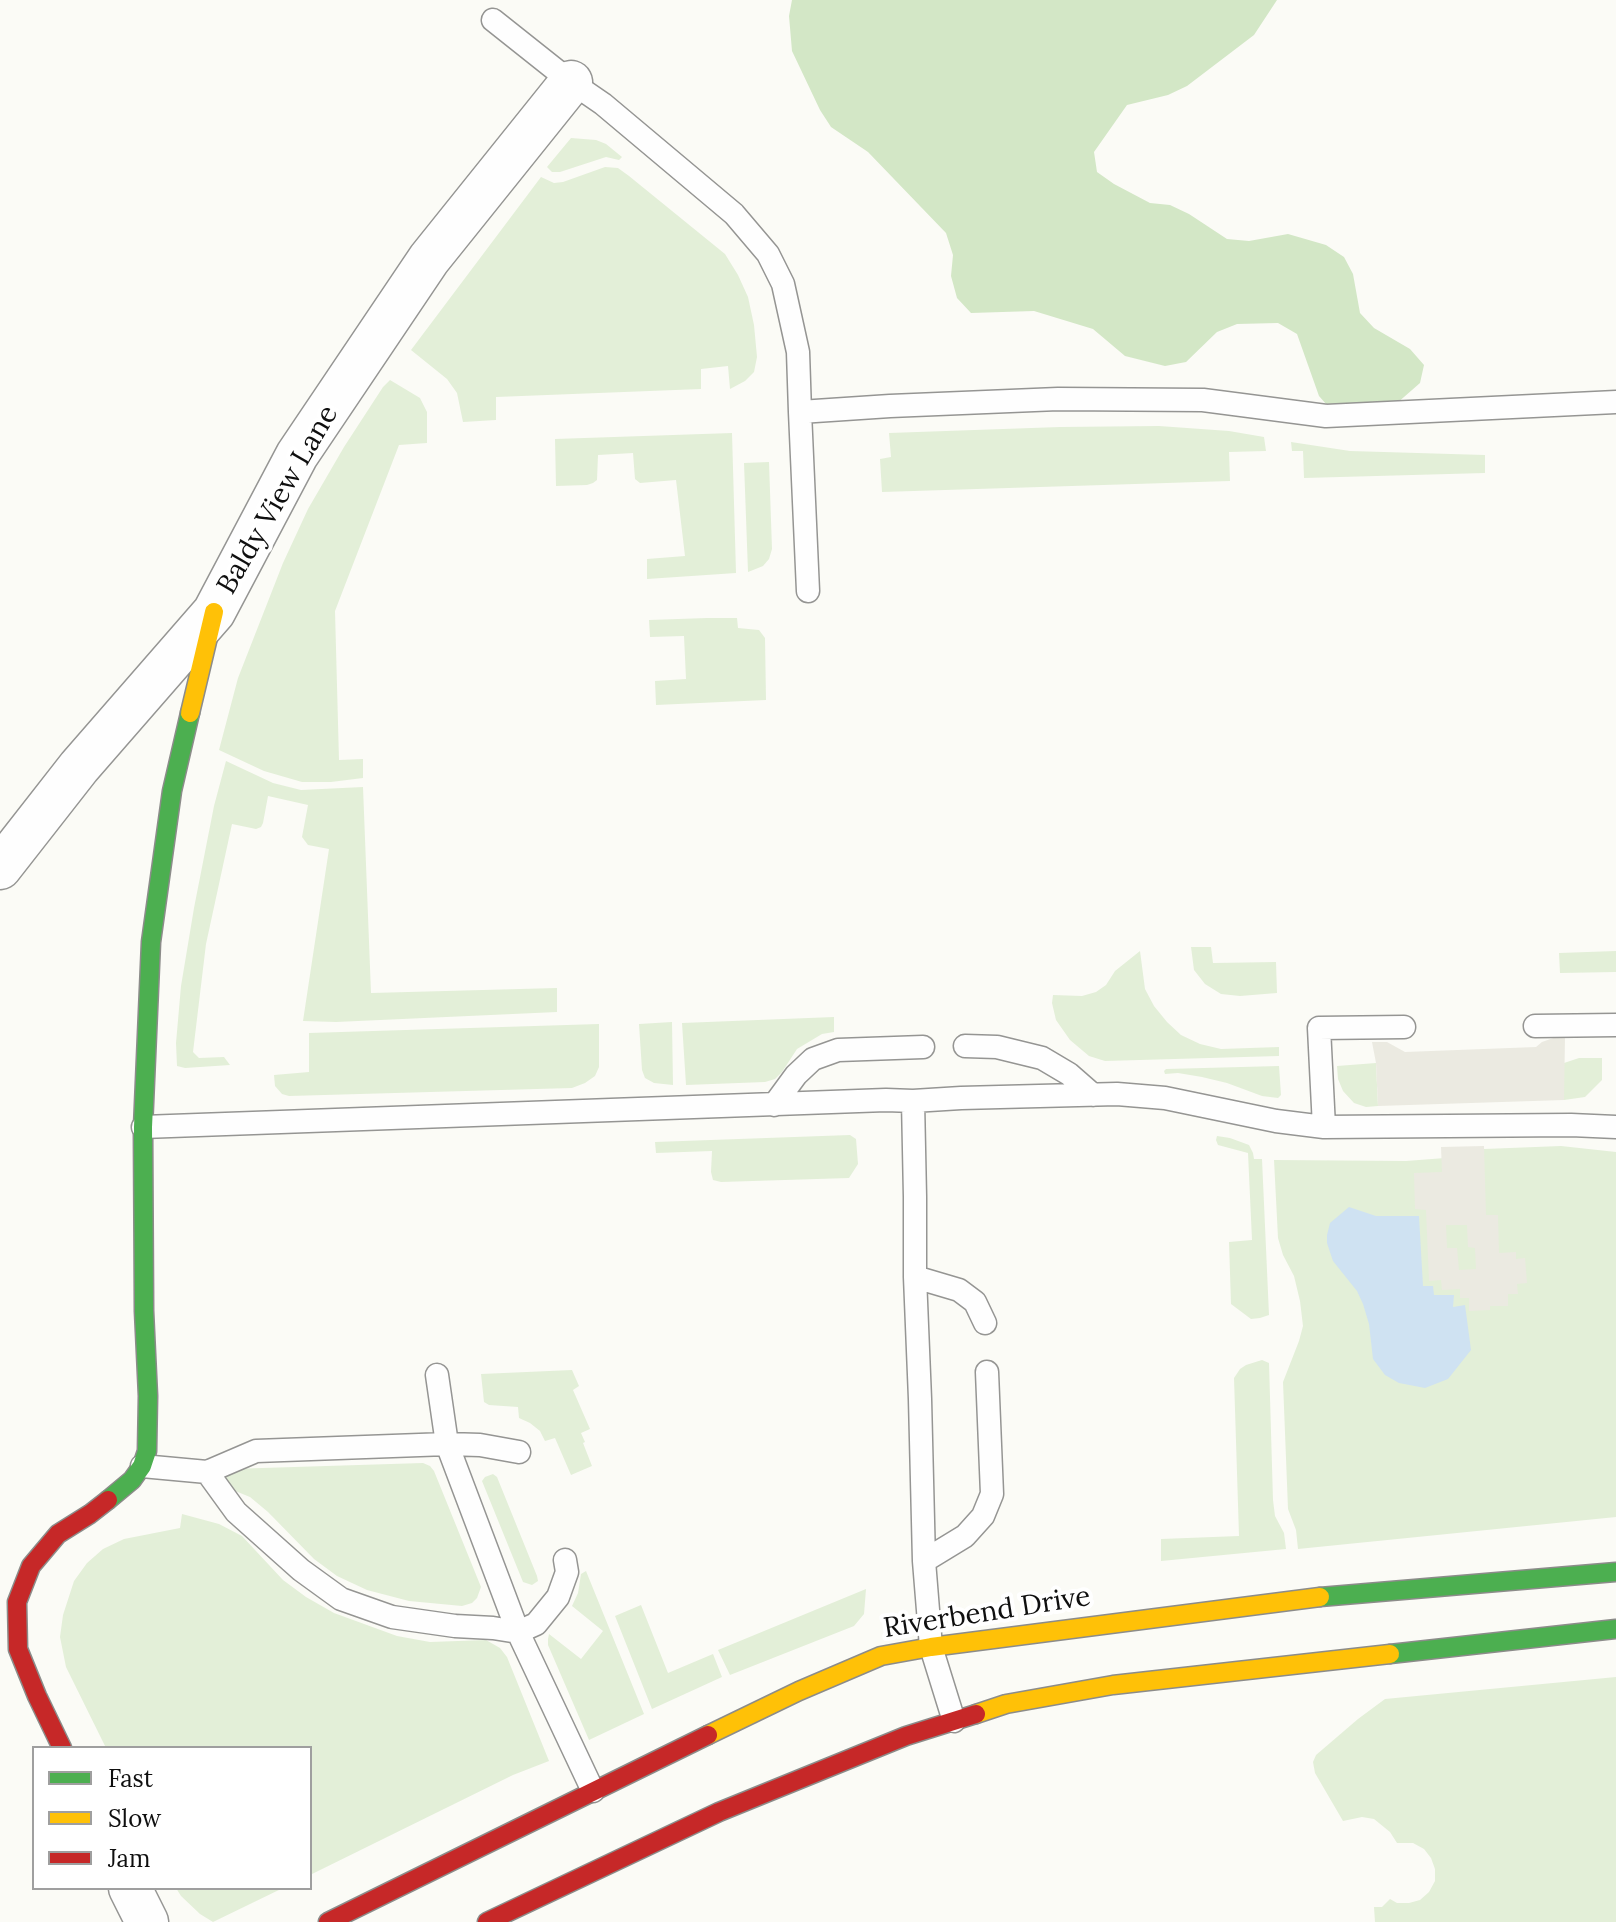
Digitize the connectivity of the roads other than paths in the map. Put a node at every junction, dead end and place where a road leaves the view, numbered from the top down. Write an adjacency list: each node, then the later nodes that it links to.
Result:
1 (493, 20): 2 (lane)
2 (571, 82): 4 (lane); 6 (street, Baldy View Lane)
3 (1616, 402): 4 (lane)
4 (800, 412): 5 (lane)
5 (808, 591)
6 (214, 612): 7 (street, Baldy View Lane); 16 (street)
7 (0, 868)
8 (1616, 1025): 9 (lane)
9 (1535, 1026)
10 (1404, 1027): 17 (lane)
11 (965, 1046): 13 (lane)
12 (923, 1047): 15 (lane)
13 (1093, 1095): 14 (lane); 17 (lane)
14 (913, 1101): 15 (lane); 19 (lane)
15 (774, 1105): 16 (lane)
16 (143, 1127): 25 (street)
17 (1324, 1127): 18 (lane)
18 (1616, 1127)
19 (915, 1277): 20 (lane); 28 (lane)
20 (985, 1323)
21 (987, 1372): 28 (lane)
22 (437, 1375): 23 (lane)
23 (447, 1444): 24 (lane); 26 (lane); 32 (lane)
24 (519, 1452)
25 (142, 1466): 26 (lane); 30 (street)
26 (207, 1472): 32 (lane)
27 (565, 1560): 32 (lane)
28 (924, 1561): 33 (lane)
29 (1616, 1572): 33 (street, Riverbend Drive)
30 (8, 1600): 35 (street)
31 (1616, 1629): 34 (street)
32 (518, 1632): 36 (lane)
33 (931, 1647): 34 (lane); 36 (street, Riverbend Drive)
34 (954, 1721): 40 (street)
35 (61, 1746)
36 (593, 1791): 39 (street, Riverbend Drive)
37 (131, 1890): 38 (street)
38 (147, 1922)
39 (328, 1922)
40 (487, 1922)

